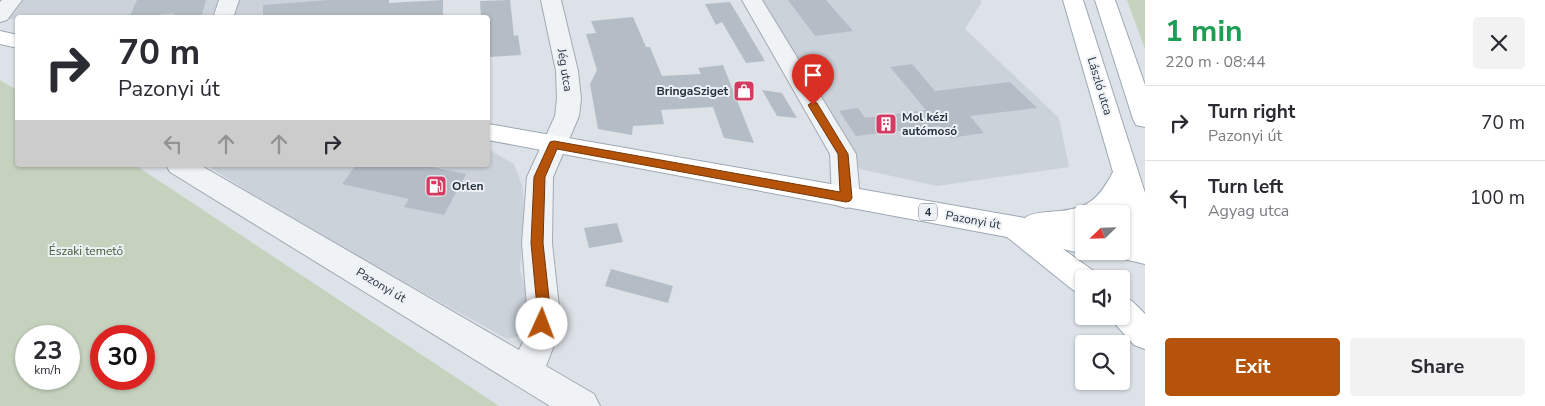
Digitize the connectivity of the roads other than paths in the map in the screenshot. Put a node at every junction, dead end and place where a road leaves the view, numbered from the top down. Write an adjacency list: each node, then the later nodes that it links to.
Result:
1 (12, 0): 8 (street)
2 (229, 0): 7 (street)
3 (551, 0): 13 (street, Jég utca)
4 (752, 0): 16 (street)
5 (1073, 0): 15 (main road, László utca)
6 (1105, 0): 11 (main road)
7 (224, 15)
8 (0, 16)
9 (0, 37): 10 (main road)
10 (15, 41)
11 (1145, 119)
12 (490, 132): 13 (main road, Pazonyi út / 4)
13 (554, 144): 16 (main road, Pazonyi út / 4); 27 (street, Jég utca)
14 (182, 167): 27 (street, Pazonyi út)
15 (1126, 172): 17 (main road); 21 (main road, László utca)
16 (846, 198): 19 (main road, Pazonyi út / 4)
17 (1107, 205)
18 (1075, 220): 19 (main road, 4)
19 (1012, 227): 20 (main road, 4); 24 (main road)
20 (1075, 240)
21 (1145, 247)
22 (1130, 250): 23 (main road)
23 (1145, 252)
24 (1075, 274)
25 (1130, 320): 26 (main road)
26 (1145, 334)
27 (527, 373): 28 (street, Pazonyi út)
28 (582, 406)

